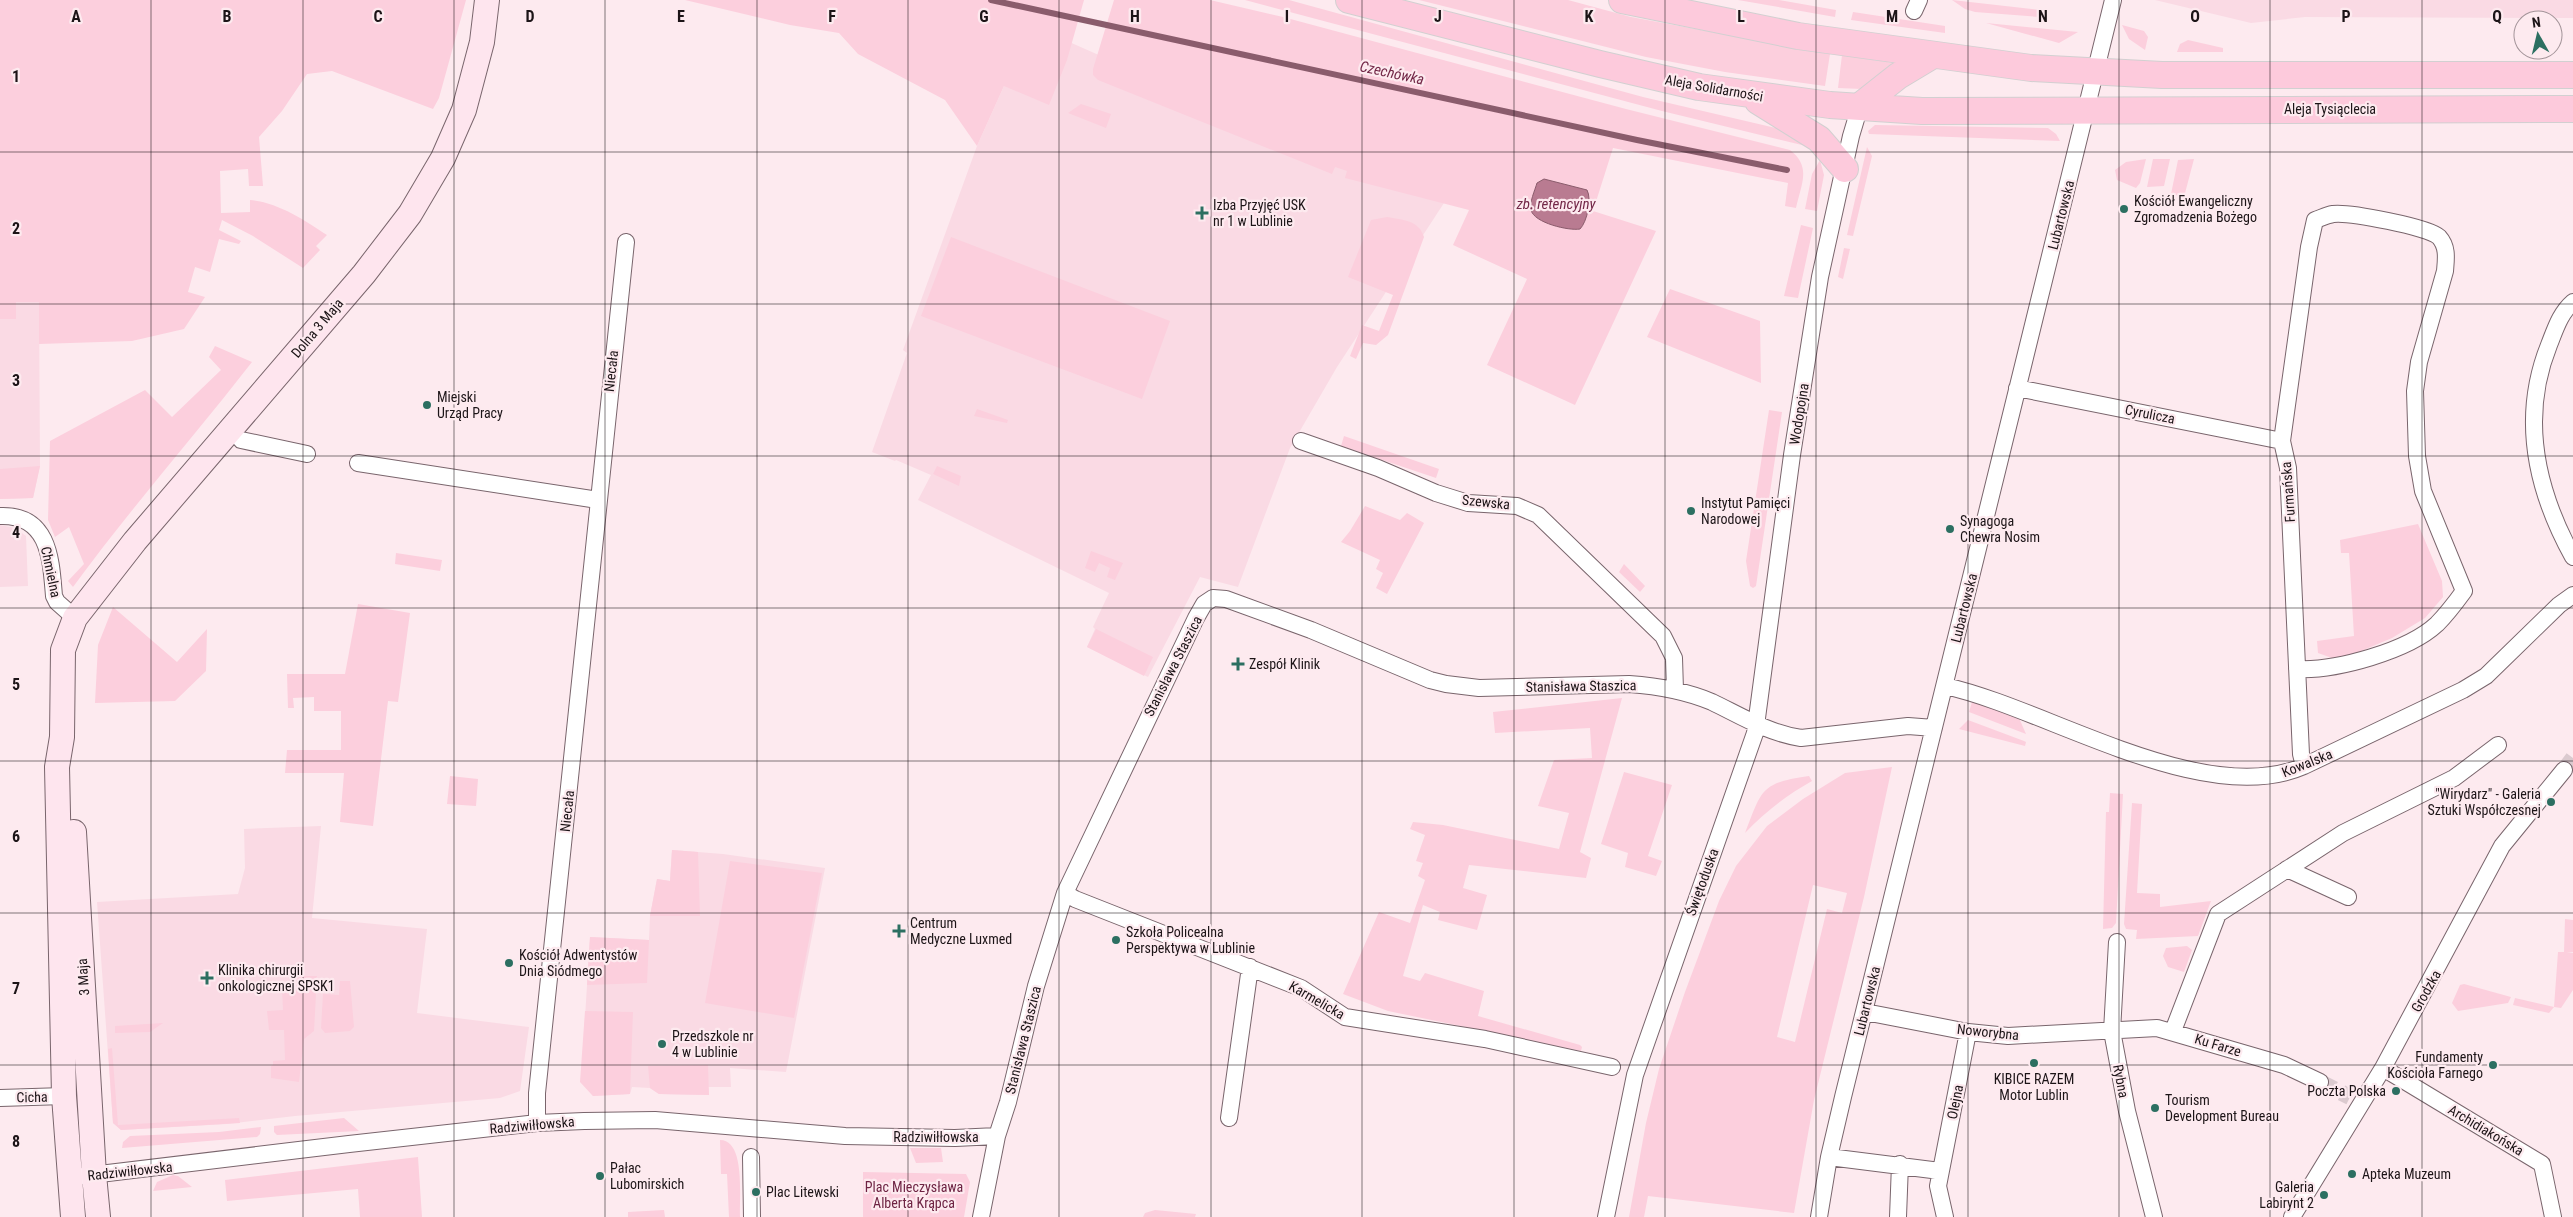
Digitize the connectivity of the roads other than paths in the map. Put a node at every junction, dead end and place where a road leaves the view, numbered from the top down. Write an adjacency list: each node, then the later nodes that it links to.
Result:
1 (487, 0): 25 (street, Dolna 3 Maja)
2 (1349, 0): 8 (main road, Aleja Solidarności)
3 (1622, 0): 5 (main road)
4 (2113, 0): 6 (street, Lubartowska)
5 (1933, 55): 6 (main road); 9 (main road)
6 (2096, 72): 7 (main road); 11 (street, Lubartowska)
7 (2573, 75)
8 (1749, 95): 9 (main road, Aleja Solidarności); 12 (main road)
9 (1860, 106): 11 (main road, Aleja Solidarności); 12 (street, Wodopojna)
10 (2573, 109): 11 (main road, Aleja Tysiąclecia)
11 (2088, 111): 15 (street, Lubartowska)
12 (1845, 169): 29 (street, Wodopojna)
13 (626, 242): 21 (street, Niecała)
14 (2573, 302): 23 (street)
15 (2017, 388): 18 (street, Cyrulicza); 27 (street, Lubartowska)
16 (241, 440): 19 (street)
17 (1301, 441): 28 (street, Szewska)
18 (2282, 441): 26 (street, Furmańska); 26 (street, Furmańska)
19 (307, 454)
20 (358, 463): 21 (street)
21 (598, 500): 50 (street, Niecała)
22 (0, 516): 25 (street, Chmielna)
23 (2573, 556)
24 (2573, 595): 33 (street, Kowalska)
25 (76, 618): 31 (street, 3 Maja)
26 (2297, 669): 33 (street, Furmańska)
27 (1945, 686): 30 (street, Lubartowska); 33 (street, Kowalska)
28 (1675, 690): 29 (street, Stanisława Staszica); 36 (street, Stanisława Staszica)
29 (1755, 725): 30 (street); 62 (street, Świętoduska)
30 (1934, 728): 40 (street, Lubartowska)
31 (62, 737): 47 (street, 3 Maja); 56 (street, 3 Maja)
32 (2498, 745): 35 (street)
33 (2304, 766)
34 (2564, 770): 45 (street, Grodzka)
35 (2287, 869): 37 (street); 41 (street)
36 (1065, 893): 39 (street, Karmelicka); 51 (street, Stanisława Staszica)
37 (2348, 896)
38 (2116, 942): 43 (street, Rybna)
39 (1250, 966): 44 (street, Karmelicka); 49 (street)
40 (1865, 1012): 42 (street, Noworybna); 53 (street, Lubartowska)
41 (2173, 1031): 43 (street, Ku Farze); 46 (street, Ku Farze)
42 (1968, 1032): 43 (street, Noworybna); 55 (street, Olejna)
43 (2112, 1032): 66 (street, Rybna)
44 (1612, 1067)
45 (2384, 1068): 67 (street, Grodzka); 68 (street, Archidiakońska)
46 (2320, 1082)
47 (64, 1096): 48 (street, Cicha); 57 (street, 3 Maja)
48 (0, 1098)
49 (1229, 1118)
50 (537, 1123): 51 (street, Radziwiłłowska); 56 (street, Radziwiłłowska)
51 (997, 1136): 61 (street, Stanisława Staszica)
52 (751, 1157): 60 (street)
53 (1829, 1157): 54 (street); 63 (street, Lubartowska)
54 (1900, 1164): 55 (street); 64 (street)
55 (1940, 1170): 65 (street, Olejna)
56 (94, 1175): 57 (street, Radziwiłłowska); 59 (street, 3 Maja)
57 (70, 1177): 58 (street, 3 Maja)
58 (73, 1217)
59 (98, 1217)
60 (752, 1217)
61 (981, 1217)
62 (1606, 1217)
63 (1819, 1217)
64 (1898, 1217)
65 (1945, 1217)
66 (2154, 1217)
67 (2292, 1217)
68 (2553, 1217)

